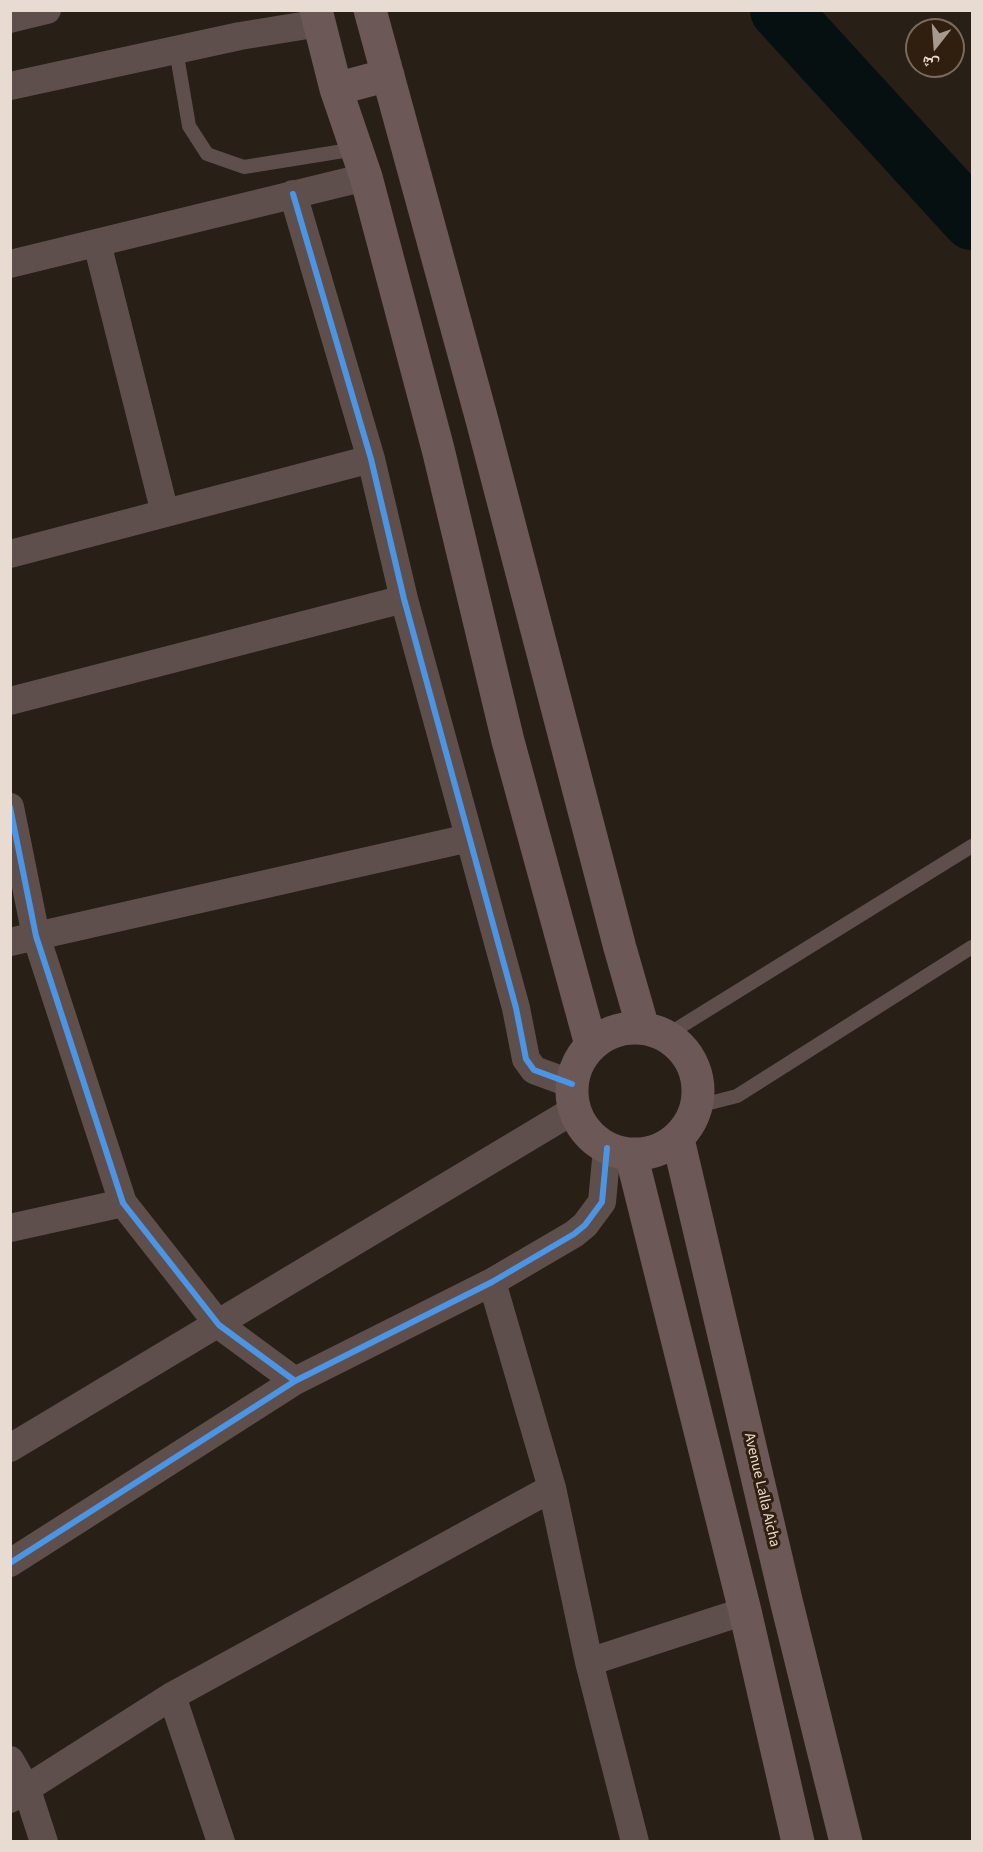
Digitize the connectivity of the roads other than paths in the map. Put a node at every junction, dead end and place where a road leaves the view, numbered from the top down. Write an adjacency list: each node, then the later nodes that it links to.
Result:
1 (47, 10): 4 (street)
2 (370, 10): 6 (main road)
3 (318, 17): 5 (street); 8 (main road)
4 (10, 19)
5 (176, 50): 7 (street); 9 (lane)
6 (388, 75): 8 (main road); 23 (main road)
7 (10, 86)
8 (336, 88): 9 (main road)
9 (361, 163): 10 (street); 24 (main road)
10 (293, 194): 11 (street); 13 (street)
11 (97, 243): 12 (street); 14 (street)
12 (10, 264)
13 (371, 459): 14 (street); 16 (street)
14 (165, 513): 15 (street)
15 (10, 554)
16 (404, 599): 17 (street); 19 (street)
17 (10, 700)
18 (10, 807): 21 (street)
19 (469, 838): 21 (street); 25 (street)
20 (972, 846): 23 (lane)
21 (23, 939): 29 (street)
22 (972, 947): 26 (lane)
23 (655, 1031): 24 (main road); 26 (main road)
24 (591, 1045): 25 (main road)
25 (573, 1097): 28 (main road); 32 (street)
26 (698, 1106): 27 (main road)
27 (678, 1138): 28 (main road); 46 (main road, Avenue Lalla Aicha)
28 (619, 1151): 31 (street); 37 (main road)
29 (123, 1203): 30 (street); 32 (street)
30 (10, 1228)
31 (492, 1282): 33 (street); 35 (street)
32 (219, 1325): 33 (street); 34 (street)
33 (295, 1381): 36 (street)
34 (10, 1448)
35 (552, 1488): 38 (street); 39 (street)
36 (10, 1563)
37 (745, 1611): 38 (street); 45 (main road)
38 (589, 1662): 44 (street)
39 (172, 1696): 41 (street); 43 (street)
40 (10, 1760): 41 (street)
41 (19, 1794): 42 (street)
42 (44, 1842)
43 (221, 1842)
44 (635, 1842)
45 (798, 1842)
46 (846, 1842)

